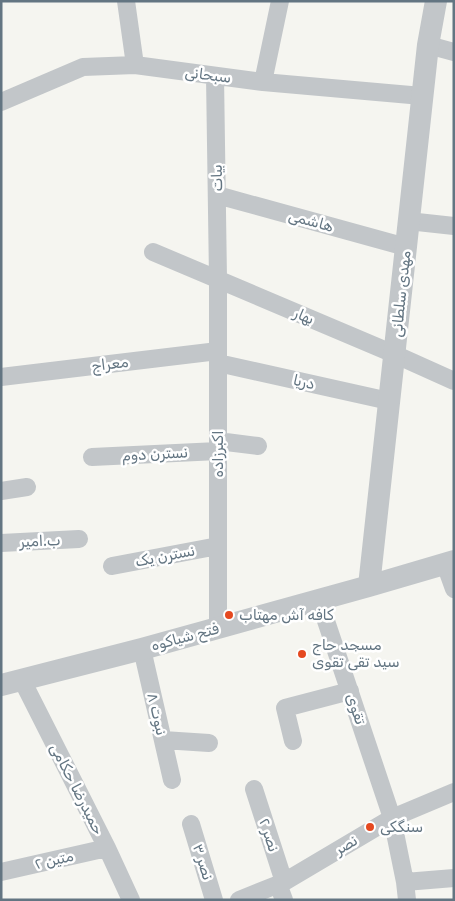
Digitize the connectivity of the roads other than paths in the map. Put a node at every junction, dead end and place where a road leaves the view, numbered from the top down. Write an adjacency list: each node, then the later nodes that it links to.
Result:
1 (126, 1): 6 (street)
2 (280, 1): 8 (street)
3 (436, 1): 4 (street, مهدی سلطانی)
4 (428, 45): 5 (street); 9 (street, مهدی سلطانی)
5 (454, 52)
6 (134, 65): 7 (street, سبحانی); 10 (street, سبحانی)
7 (215, 76): 8 (street, سبحانی); 11 (street, بیات)
8 (263, 82): 9 (street, سبحانی)
9 (422, 96): 12 (street, مهدی سلطانی)
10 (1, 102)
11 (217, 195): 14 (street, هاشمی); 16 (street, بیات)
12 (408, 222): 13 (street); 14 (street, مهدی سلطانی)
13 (454, 226)
14 (406, 246): 17 (street, مهدی سلطانی)
15 (153, 252): 16 (street, بهار)
16 (218, 279): 17 (street, بهار); 18 (street, اکبرزاده)
17 (394, 354): 20 (street, بهار); 21 (street, مهدی سلطانی)
18 (218, 357): 19 (street, معراج); 21 (street, دریا); 22 (street, اکبرزاده)
19 (1, 377)
20 (454, 381)
21 (389, 401): 32 (street, مهدی سلطانی)
22 (218, 446): 23 (street, نسترن دوم); 24 (street, نسترن دوم); 29 (street, اکبرزاده)
23 (258, 446)
24 (92, 457)
25 (26, 487): 26 (street)
26 (1, 491)
27 (79, 539): 28 (street, ب.امیر)
28 (1, 542)
29 (218, 546): 31 (street, نسترن یک); 35 (street, اکبرزاده)
30 (449, 563): 32 (street, فتح شیاکوه); 33 (street)
31 (112, 566)
32 (369, 586): 34 (street, فتح شیاکوه)
33 (454, 589)
34 (319, 600): 35 (street, فتح شیاکوه); 38 (street, تقوی)
35 (218, 628): 36 (street, فتح شیاکوه)
36 (142, 649): 37 (street, فتح شیاکوه); 39 (street, نبوت ۸)
37 (12, 682): 47 (street, حمیدرضا حکامی)
38 (350, 692): 40 (street); 45 (street, تقوی)
39 (163, 740): 41 (street); 42 (street, نبوت ۸)
40 (293, 741)
41 (209, 743)
42 (172, 780)
43 (254, 789): 50 (street, نصر ۲)
44 (454, 792): 45 (street, نصر)
45 (392, 818): 50 (street, نصر); 51 (street, تقوی)
46 (191, 824): 54 (street, نصر ۳)
47 (107, 848): 48 (street, متین ۲); 53 (street, حمیدرضا حکامی)
48 (1, 872)
49 (454, 878): 51 (street)
50 (282, 888): 52 (street, نصر)
51 (406, 891)
52 (246, 898)
53 (128, 899)
54 (214, 900)

